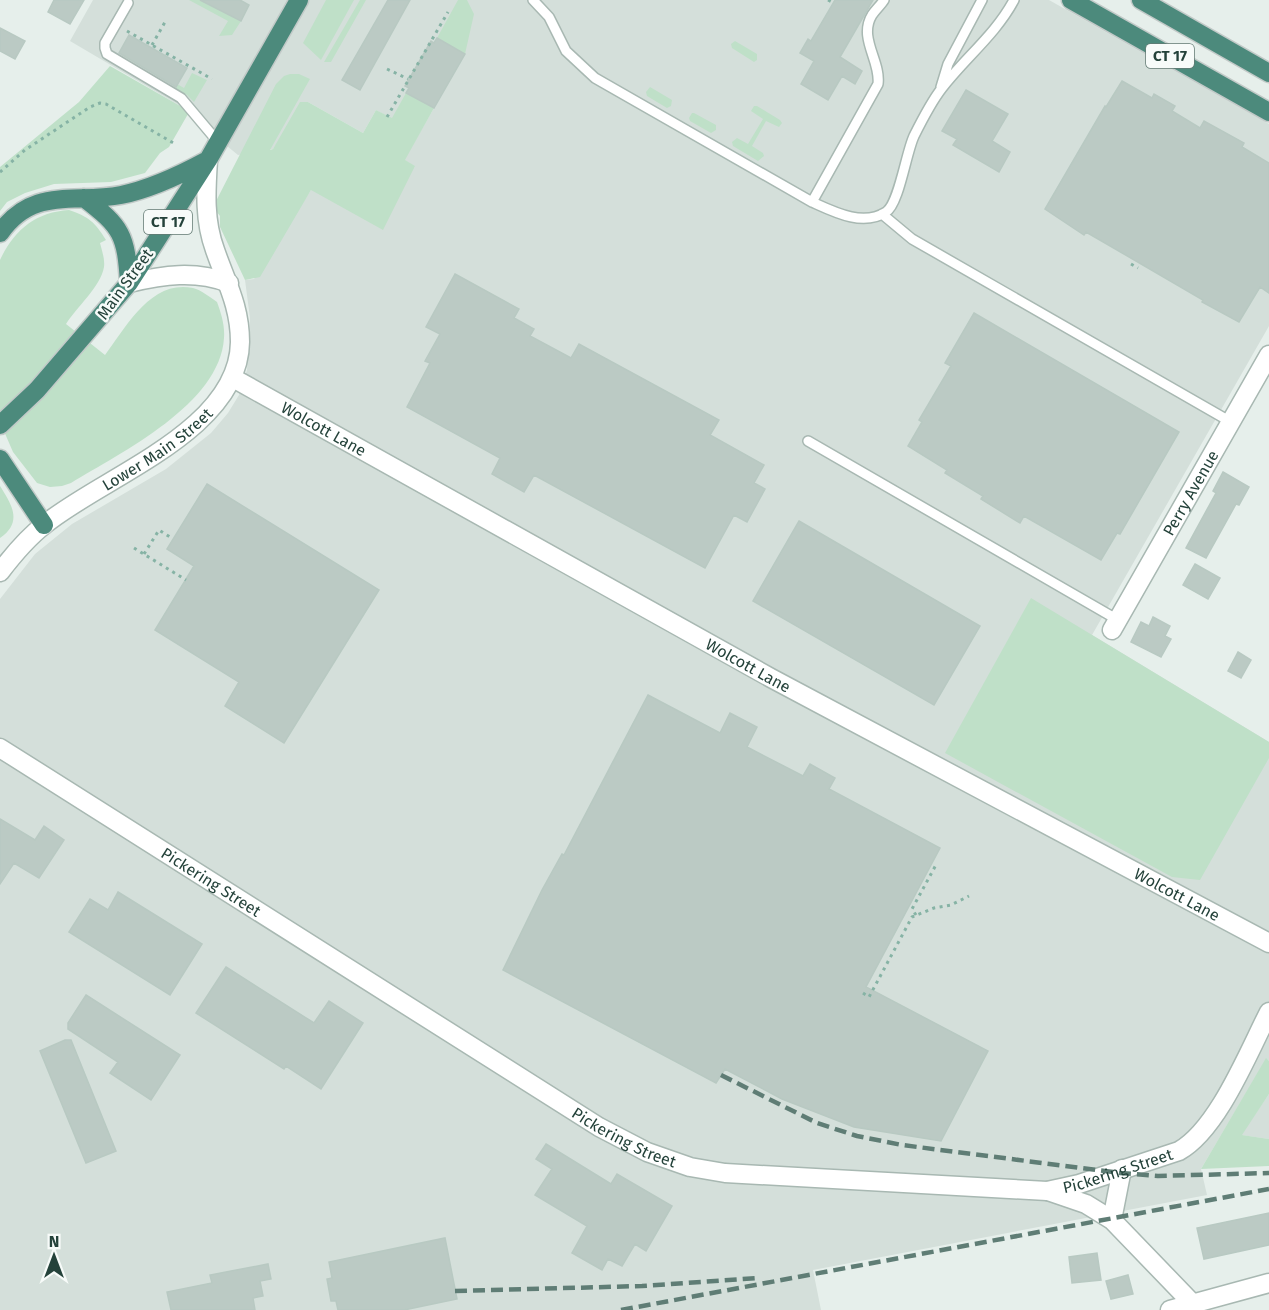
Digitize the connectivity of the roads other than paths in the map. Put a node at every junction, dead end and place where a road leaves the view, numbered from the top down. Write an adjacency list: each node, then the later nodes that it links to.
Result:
1 (299, 0): 12 (highway, Main Street / CT 17)
2 (532, 0): 15 (lane)
3 (884, 0): 15 (lane)
4 (982, 0): 10 (lane)
5 (1014, 0): 10 (lane)
6 (1071, 0): 11 (highway, CT 17)
7 (1141, 0): 9 (highway, CT 17)
8 (128, 3): 12 (lane)
9 (1269, 73)
10 (941, 89): 16 (lane)
11 (1269, 112)
12 (218, 142): 13 (highway, Main Street / CT 17)
13 (208, 160): 14 (highway); 18 (highway, Main Street / CT 17); 19 (street, Lower Main Street)
14 (84, 198): 17 (highway); 18 (highway)
15 (812, 202): 16 (lane)
16 (882, 214): 22 (lane)
17 (0, 233)
18 (129, 284): 19 (street); 23 (highway, Main Street / CT 17)
19 (228, 284): 21 (street, Lower Main Street)
20 (1269, 355): 22 (street, Perry Avenue)
21 (233, 378): 26 (street, Lower Main Street); 30 (street, Wolcott Lane)
22 (1231, 422): 28 (street, Perry Avenue)
23 (0, 425)
24 (808, 441): 28 (lane)
25 (0, 459): 26 (highway)
26 (44, 525): 27 (street, Lower Main Street)
27 (0, 572)
28 (1115, 625)
29 (0, 748): 33 (street, Pickering Street)
30 (1269, 943)
31 (1269, 1012): 32 (street, Pickering Street)
32 (1122, 1169): 33 (street, Pickering Street); 34 (street)
33 (1047, 1191): 34 (street)
34 (1112, 1220): 36 (street)
35 (1269, 1283): 36 (street)
36 (1193, 1304): 37 (street)
37 (1170, 1310)

